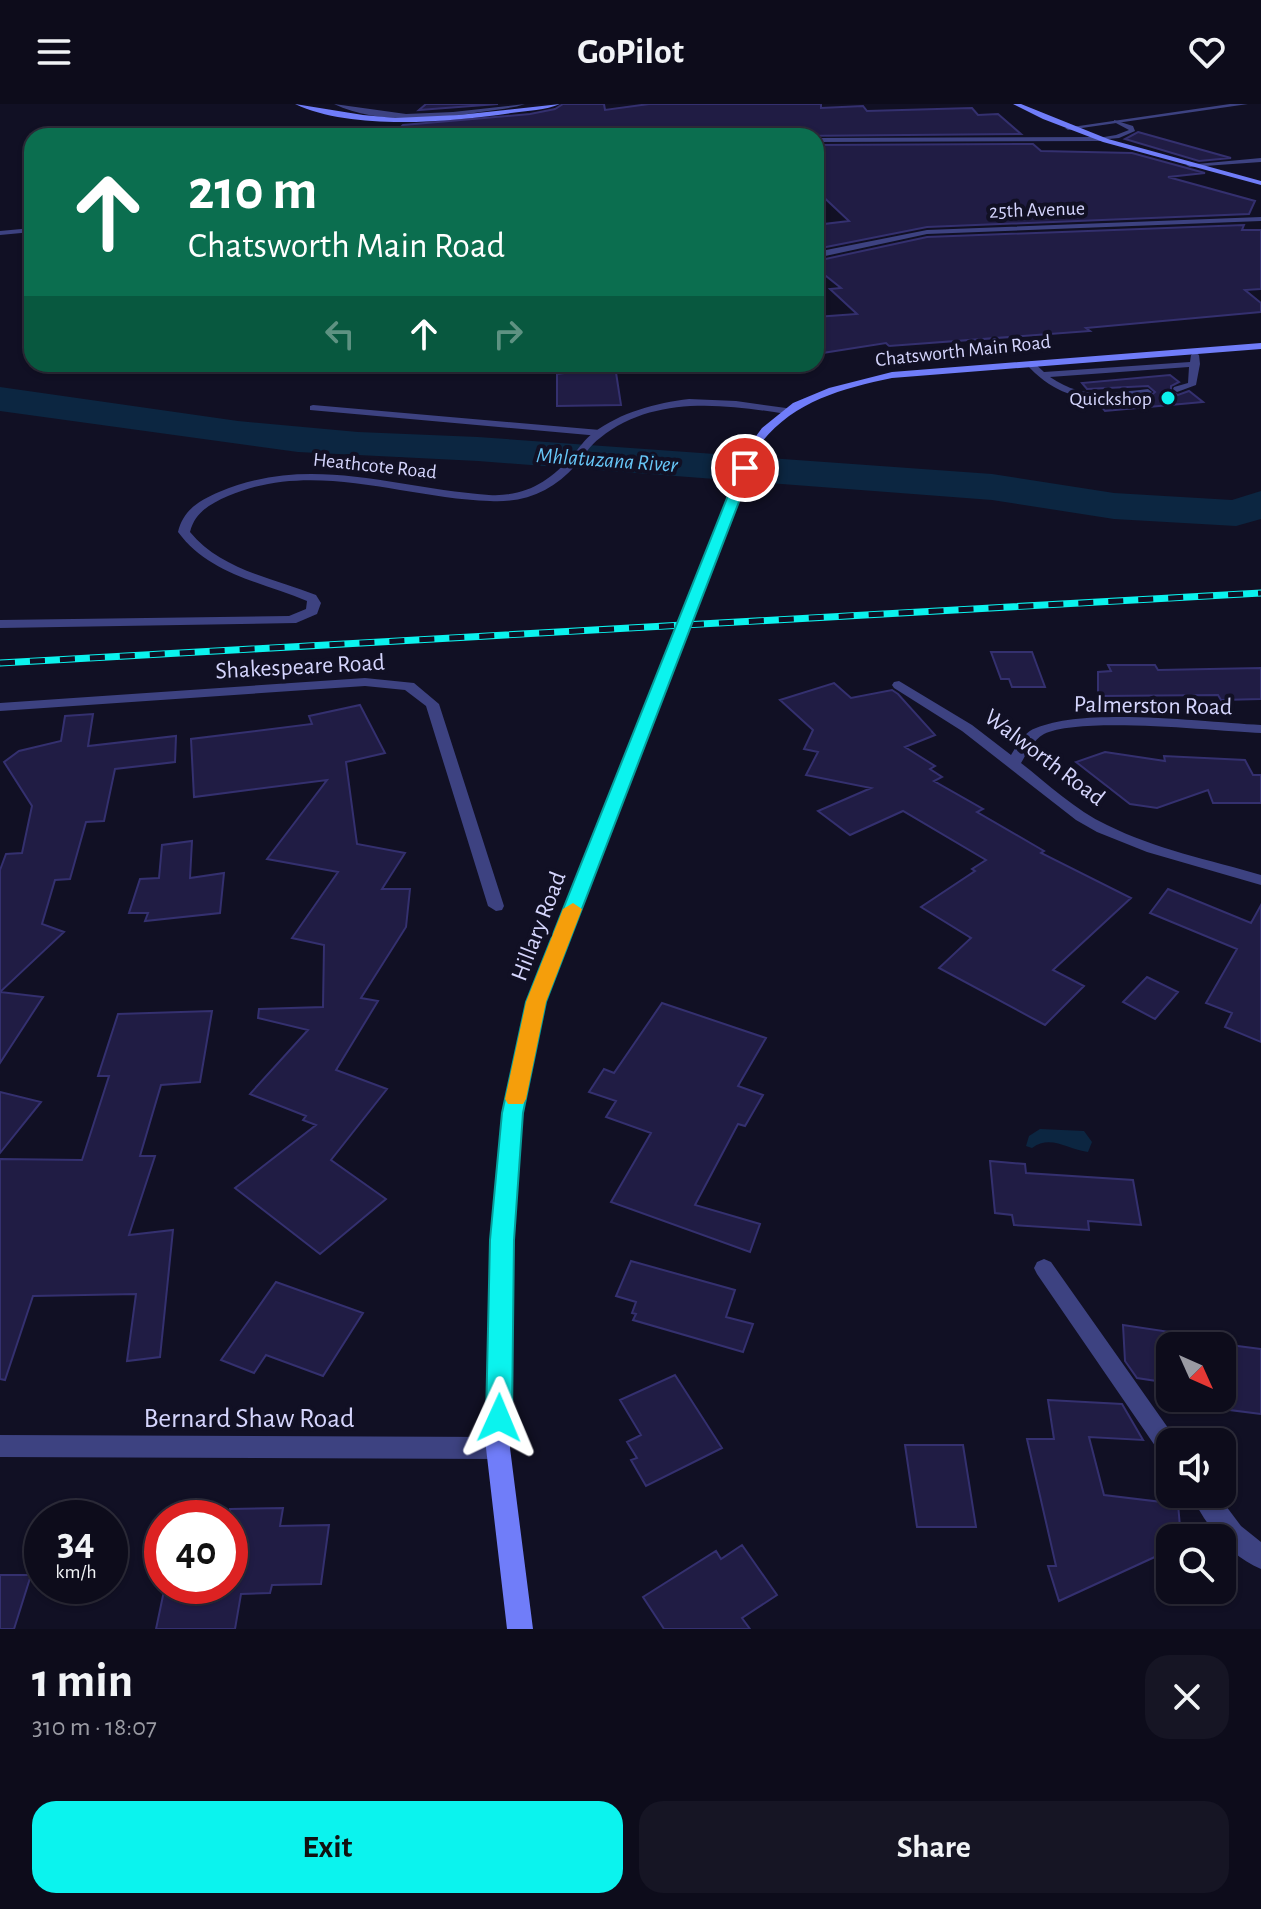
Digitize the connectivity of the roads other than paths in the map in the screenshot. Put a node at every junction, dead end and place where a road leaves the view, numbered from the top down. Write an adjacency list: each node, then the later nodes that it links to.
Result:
1 (298, 104): 4 (street)
2 (337, 104): 3 (lane)
3 (522, 104)
4 (557, 104)
5 (1016, 104): 8 (street)
6 (1245, 104): 7 (street)
7 (1116, 121): 8 (street); 9 (lane)
8 (1068, 128): 9 (street)
9 (1100, 139): 10 (street); 12 (street)
10 (824, 140)
11 (1261, 161): 12 (street)
12 (1190, 165): 13 (street)
13 (1258, 181)
14 (1261, 219): 17 (street, 25th Avenue)
15 (24, 231): 16 (street)
16 (0, 233)
17 (824, 253)
18 (1261, 346): 19 (street, Chatsworth Main Road)
19 (1195, 351): 20 (street, Chatsworth Main Road); 21 (lane)
20 (1029, 363): 22 (lane); 26 (street, Chatsworth Main Road)
21 (1196, 364): 22 (lane); 23 (lane)
22 (1040, 375): 24 (lane)
23 (1177, 389)
24 (1148, 392)
25 (313, 408): 27 (lane)
26 (786, 411): 27 (street, Heathcote Road); 29 (street, Chatsworth Main Road)
27 (596, 436): 28 (street, Heathcote Road)
28 (0, 624)
29 (679, 638): 39 (street, Hillary Road)
30 (899, 685): 33 (street, Walworth Road)
31 (0, 707): 35 (street, Shakespeare Road)
32 (1261, 729): 33 (street, Palmerston Road)
33 (1013, 764): 34 (street, Walworth Road)
34 (1261, 880)
35 (496, 906)
36 (1044, 1268): 37 (street)
37 (1156, 1429)
38 (0, 1446): 39 (street, Bernard Shaw Road)
39 (498, 1448): 42 (street, Hillary Road)
40 (1213, 1508): 41 (street)
41 (1261, 1557)
42 (520, 1629)

